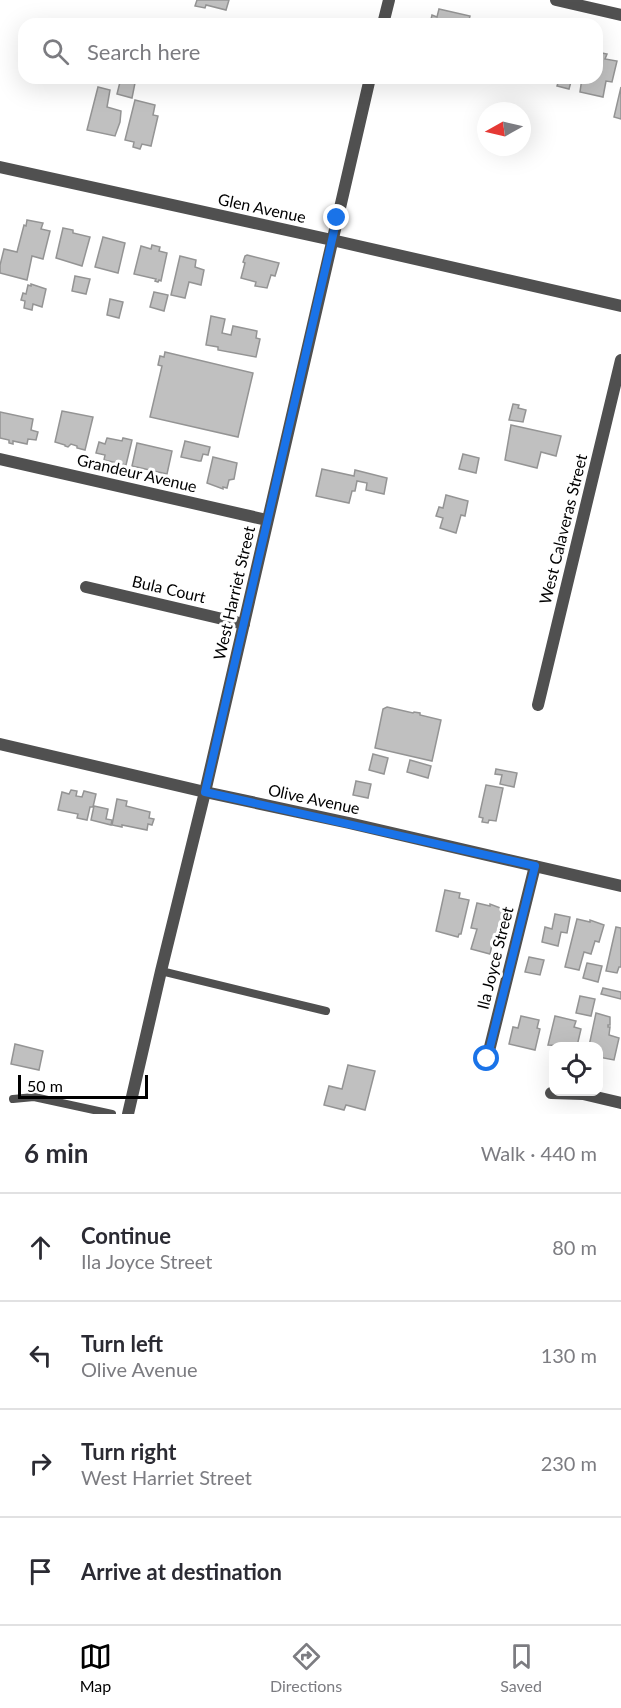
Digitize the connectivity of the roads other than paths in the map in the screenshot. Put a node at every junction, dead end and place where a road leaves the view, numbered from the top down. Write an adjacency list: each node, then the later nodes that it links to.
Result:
1 (389, 0): 4 (street)
2 (556, 0): 3 (street)
3 (621, 15)
4 (384, 18)
5 (369, 84): 7 (street, West Harriet Street)
6 (0, 167): 7 (street, Glen Avenue)
7 (332, 240): 8 (street, Glen Avenue); 11 (street, West Harriet Street)
8 (621, 306)
9 (621, 360): 14 (street, West Calaveras Street)
10 (0, 459): 11 (street, Grandeur Avenue)
11 (267, 520): 13 (street, West Harriet Street)
12 (86, 587): 13 (street, Bula Court)
13 (244, 624): 16 (street, West Harriet Street)
14 (538, 705)
15 (0, 744): 16 (street, Olive Avenue)
16 (205, 792): 17 (street, Olive Avenue); 19 (street, West Harriet Street)
17 (535, 866): 18 (street, Olive Avenue); 21 (street, Ila Joyce Street)
18 (621, 886)
19 (160, 971): 20 (lane); 26 (street, West Harriet Street)
20 (326, 1011)
21 (487, 1059)
22 (591, 1096): 24 (street)
23 (13, 1099): 25 (lane)
24 (621, 1103)
25 (112, 1114)
26 (128, 1114)

